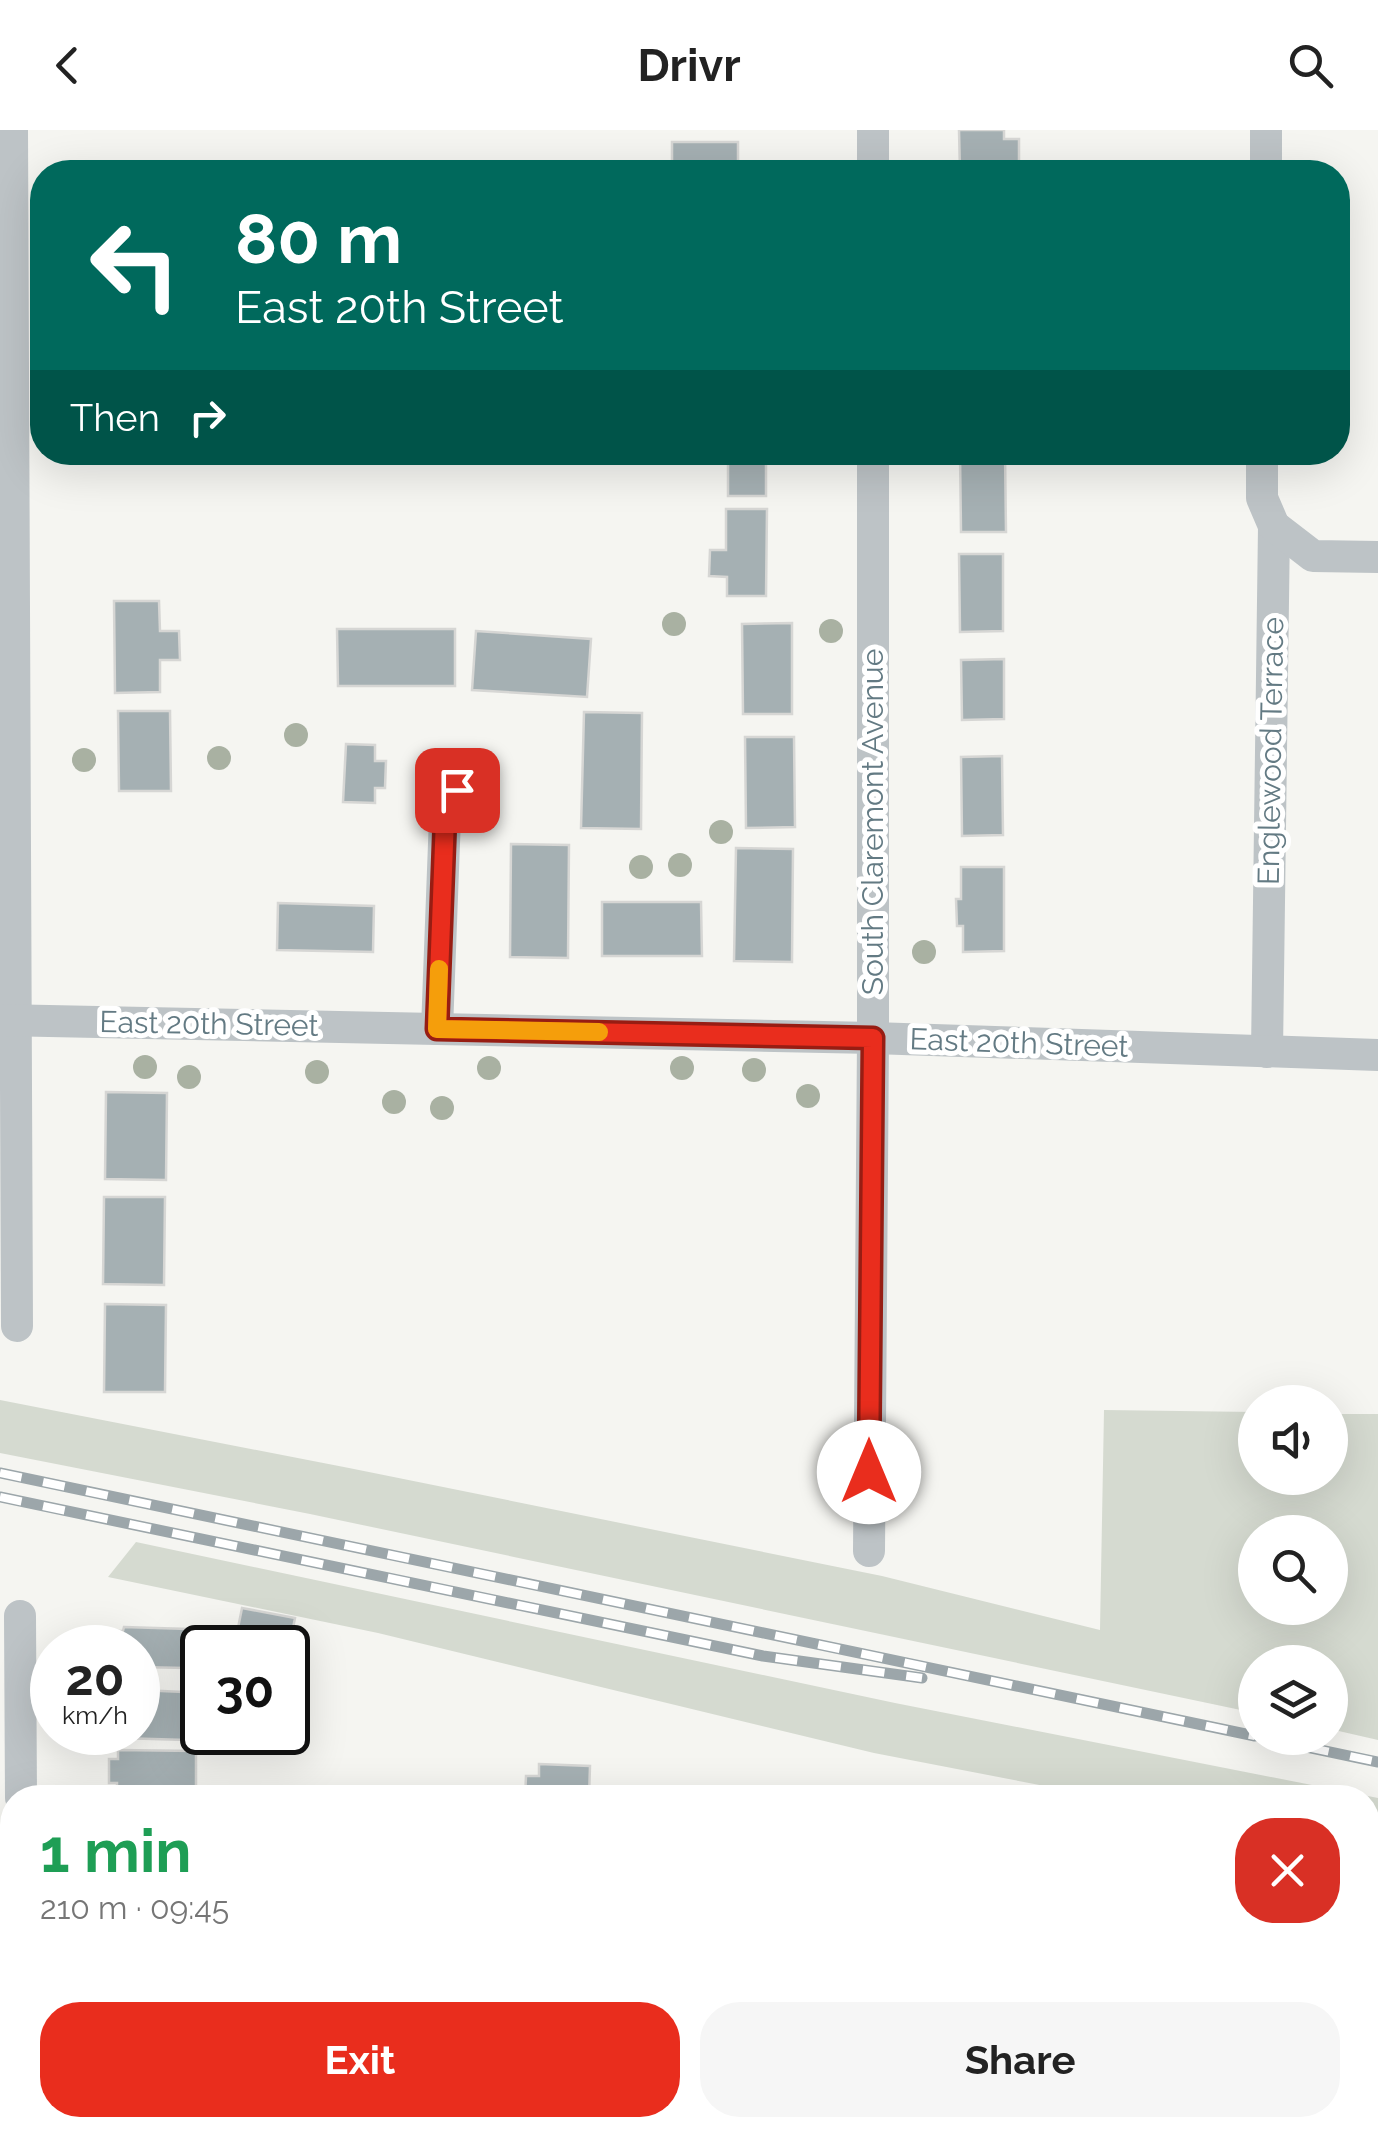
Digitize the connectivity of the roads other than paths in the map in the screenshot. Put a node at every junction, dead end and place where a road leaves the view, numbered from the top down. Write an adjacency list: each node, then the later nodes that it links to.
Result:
1 (12, 130): 11 (street)
2 (873, 130): 4 (street)
3 (1266, 130): 5 (street)
4 (873, 160)
5 (1266, 160)
6 (873, 465): 13 (street, South Claremont Avenue)
7 (1262, 465): 8 (street, Englewood Terrace)
8 (1274, 526): 9 (street); 14 (street, Englewood Terrace)
9 (1378, 557)
10 (457, 790): 12 (street)
11 (9, 1020): 12 (street, East 20th Street); 16 (street)
12 (437, 1029): 13 (street, East 20th Street)
13 (873, 1038): 14 (street, East 20th Street); 17 (street, South Claremont Avenue)
14 (1267, 1052): 15 (street, East 20th Street)
15 (1378, 1056)
16 (17, 1326)
17 (868, 1551)
18 (20, 1616): 19 (street)
19 (20, 1785)

